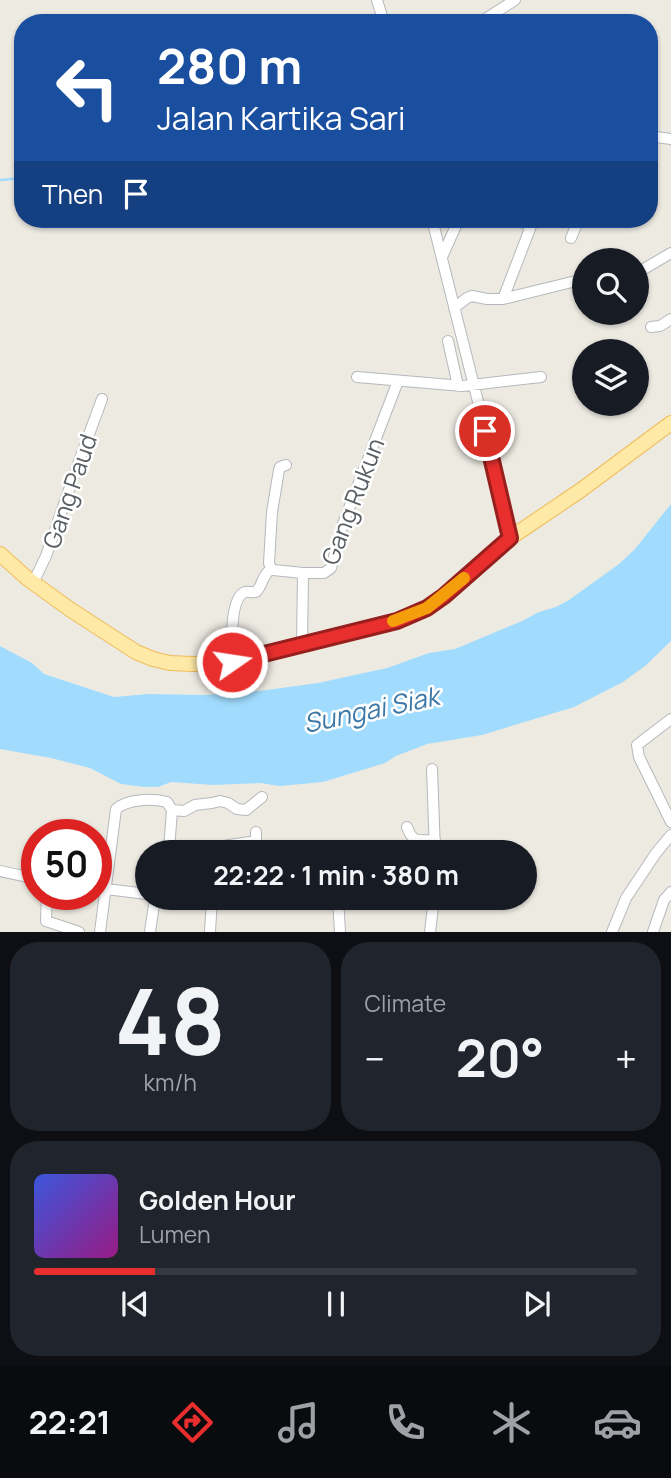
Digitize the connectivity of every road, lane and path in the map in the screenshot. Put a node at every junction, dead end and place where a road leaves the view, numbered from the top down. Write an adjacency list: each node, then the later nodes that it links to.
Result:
1 (515, 0): 2 (street)
2 (493, 14)
3 (434, 228): 9 (street)
4 (455, 228): 9 (street)
5 (531, 228): 12 (street)
6 (575, 228): 7 (street)
7 (571, 238)
8 (671, 253): 10 (street)
9 (442, 257): 13 (street)
10 (649, 266)
11 (572, 282): 12 (street)
12 (503, 299): 13 (street)
13 (454, 308): 20 (street)
14 (671, 319): 15 (street)
15 (652, 327)
16 (448, 341): 20 (street)
17 (357, 377): 19 (street)
18 (541, 377): 20 (street)
19 (398, 381): 20 (street); 27 (street, Gang Rukun)
20 (466, 386): 24 (street)
21 (102, 399): 28 (street, Gang Paud)
22 (671, 423): 24 (main road)
23 (286, 465): 26 (street)
24 (510, 538): 29 (main road)
25 (0, 554): 28 (main road)
26 (271, 569): 27 (street); 30 (street)
27 (303, 573): 29 (street, Gang Rukun)
28 (33, 583): 30 (main road)
29 (302, 645): 30 (main road)
30 (232, 662)
31 (671, 719): 35 (street)
32 (432, 769): 43 (street)
33 (262, 797): 34 (street)
34 (172, 810): 36 (street); 40 (street)
35 (671, 822)
36 (112, 826)
37 (407, 827): 42 (street)
38 (256, 832): 41 (street)
39 (671, 835): 61 (street)
40 (170, 840)
41 (256, 840)
42 (417, 840)
43 (435, 840)
44 (0, 871): 45 (street)
45 (21, 876)
46 (112, 890): 48 (street)
47 (671, 892): 62 (street)
48 (135, 893)
49 (46, 910): 55 (street)
50 (103, 910): 56 (street)
51 (153, 910): 57 (street)
52 (211, 910): 58 (street)
53 (339, 910): 59 (street)
54 (433, 910): 60 (street)
55 (79, 932)
56 (100, 932)
57 (150, 932)
58 (210, 932)
59 (340, 932)
60 (430, 932)
61 (612, 932)
62 (653, 932)

